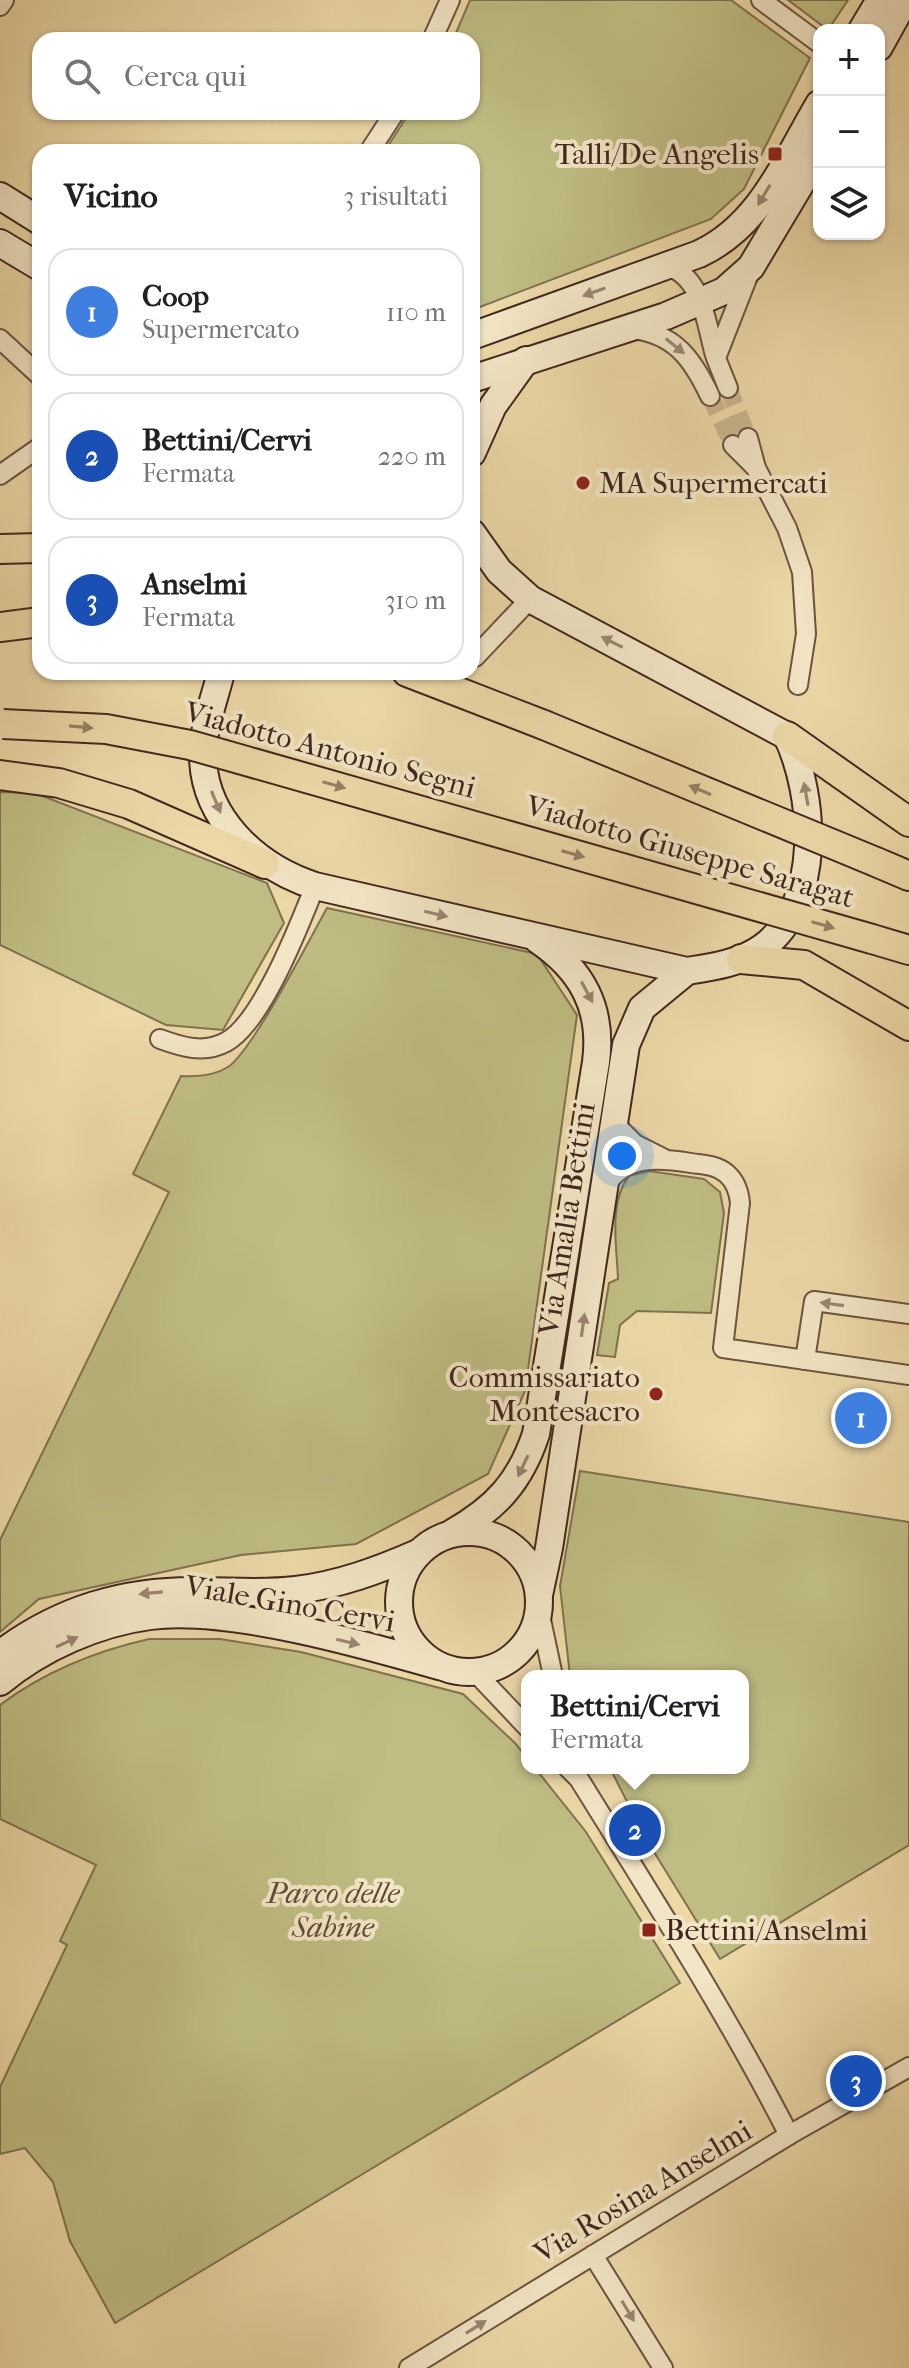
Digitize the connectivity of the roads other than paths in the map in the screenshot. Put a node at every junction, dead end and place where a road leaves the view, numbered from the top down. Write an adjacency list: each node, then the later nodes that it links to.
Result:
1 (4, 0): 6 (street)
2 (450, 0): 8 (street)
3 (761, 0): 10 (street)
4 (880, 0): 7 (street)
5 (905, 0): 9 (street)
6 (0, 6)
7 (866, 24)
8 (436, 32)
9 (885, 36)
10 (813, 39)
11 (813, 114): 19 (street, one-way to 19)
12 (390, 120): 13 (street)
13 (374, 144)
14 (813, 163): 20 (street)
15 (0, 196): 16 (street)
16 (32, 216)
17 (0, 243): 18 (street)
18 (32, 262)
19 (667, 266): 21 (street); 23 (street, one-way to 23)
20 (751, 267): 21 (street); 25 (street)
21 (700, 303): 22 (street); 25 (street)
22 (617, 329): 26 (street); 30 (street, one-way to 30)
23 (480, 333)
24 (0, 339): 27 (street)
25 (716, 358): 29 (street)
26 (527, 360): 28 (street); 31 (street)
27 (32, 369)
28 (480, 376)
29 (728, 388)
30 (710, 396)
31 (480, 435)
32 (741, 442): 42 (street)
33 (32, 453): 34 (street)
34 (0, 475)
35 (480, 544): 38 (street)
36 (32, 548): 37 (main road)
37 (0, 549)
38 (530, 599): 39 (street); 44 (street, one-way to 38)
39 (480, 652)
40 (219, 680): 48 (street, one-way to 48)
41 (428, 680): 49 (main road, Viadotto Giuseppe Saragat, one-way to 41, bridge)
42 (798, 685)
43 (2, 724): 47 (main road, Viadotto Antonio Segni, one-way to 47, bridge)
44 (787, 736): 46 (main road); 53 (street, one-way to 44)
45 (0, 775): 48 (main road)
46 (909, 822)
47 (498, 832): 52 (main road, Viadotto Giuseppe Saragat, one-way to 52, bridge)
48 (265, 864): 50 (street)
49 (909, 876)
50 (315, 886): 51 (street, one-way to 51); 56 (street)
51 (533, 937): 54 (street); 63 (street, one-way to 63)
52 (909, 950)
53 (741, 959): 54 (street); 55 (main road)
54 (687, 971): 57 (street, Via Amalia Bettini)
55 (909, 1026)
56 (160, 1039)
57 (614, 1123): 58 (street); 59 (street, Via Amalia Bettini)
58 (666, 1159): 59 (street); 61 (street)
59 (604, 1189): 65 (street, Via Amalia Bettini, one-way to 59)
60 (909, 1314): 61 (street, one-way to 61)
61 (805, 1360): 62 (street)
62 (908, 1370)
63 (452, 1533): 64 (street); 65 (street)
64 (418, 1553): 66 (street, Viale Gino Cervi, one-way to 66); 67 (street)
65 (539, 1603): 68 (street, Via Amalia Bettini); 69 (street)
66 (0, 1654)
67 (439, 1666): 69 (street); 70 (street, Viale Gino Cervi, one-way to 67)
68 (552, 1670)
69 (475, 1672): 71 (street)
70 (0, 1682)
71 (521, 1721)
72 (575, 1774): 74 (street)
73 (909, 2067): 74 (street, Via Rosina Anselmi)
74 (789, 2135): 75 (street, Via Rosina Anselmi)
75 (593, 2255): 76 (street, Via Rosina Anselmi, one-way to 75); 77 (street, one-way to 77)
76 (409, 2368)
77 (663, 2368)

